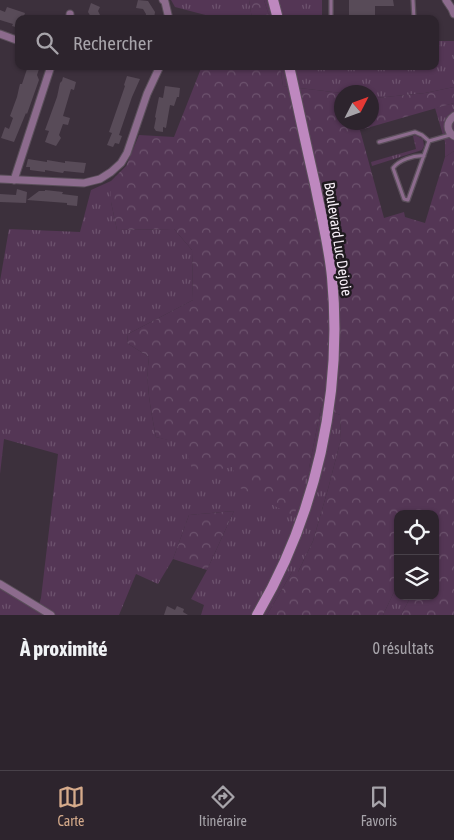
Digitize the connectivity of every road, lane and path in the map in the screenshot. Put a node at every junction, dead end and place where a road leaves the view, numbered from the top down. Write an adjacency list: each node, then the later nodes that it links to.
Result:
1 (164, 0): 7 (street)
2 (273, 0): 8 (main road)
3 (332, 0): 9 (lane)
4 (413, 0): 10 (lane)
5 (446, 0): 6 (street)
6 (454, 14)
7 (168, 15)
8 (277, 15)
9 (332, 15)
10 (414, 15)
11 (0, 34): 12 (street)
12 (15, 40)
13 (50, 70): 22 (street)
14 (158, 70): 22 (street)
15 (290, 70): 25 (main road, Boulevard Luc Dejoie)
16 (454, 116): 17 (street)
17 (452, 135): 18 (lane)
18 (429, 140): 19 (lane); 20 (lane)
19 (379, 142)
20 (424, 156): 20 (lane)
21 (0, 179): 22 (street)
22 (14, 180)
23 (0, 584): 24 (street)
24 (51, 615)
25 (257, 615)

